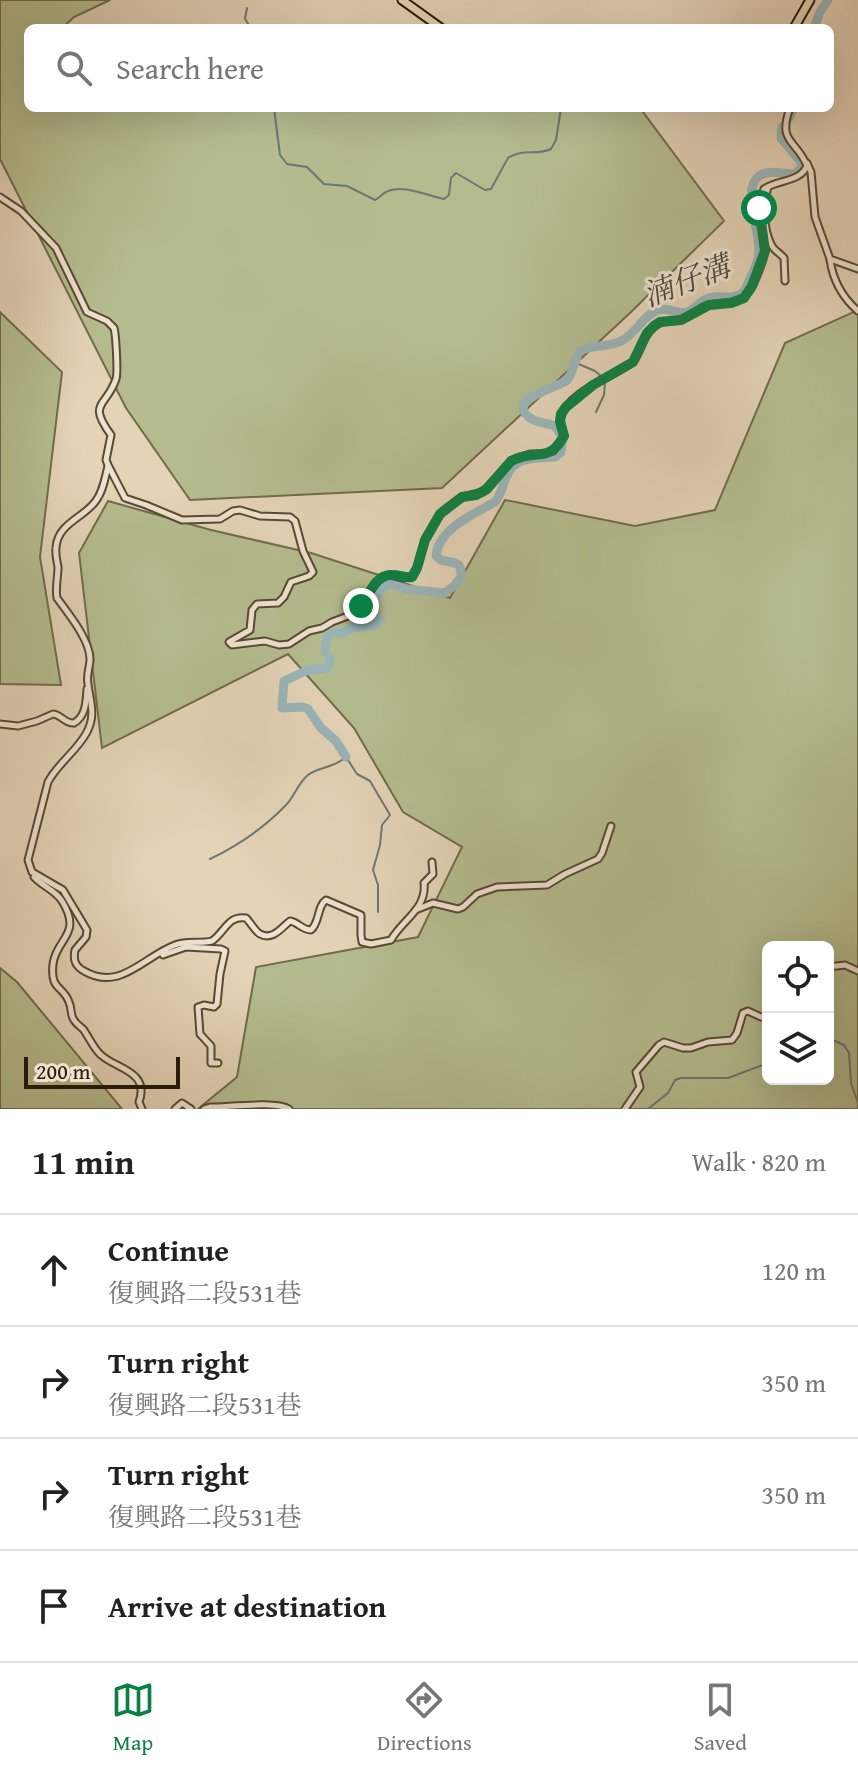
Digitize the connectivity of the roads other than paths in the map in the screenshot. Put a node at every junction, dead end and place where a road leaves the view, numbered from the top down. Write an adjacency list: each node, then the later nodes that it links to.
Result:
1 (402, 0): 3 (main road)
2 (810, 0): 4 (main road)
3 (435, 24)
4 (796, 24)
5 (789, 112): 6 (street)
6 (806, 162): 7 (street); 9 (street)
7 (768, 186): 11 (street); 13 (street)
8 (0, 197): 13 (street)
9 (830, 259): 10 (street); 12 (street)
10 (858, 269)
11 (785, 281)
12 (858, 311)
13 (108, 465): 14 (street)
14 (88, 684): 15 (street); 18 (street)
15 (0, 724)
16 (611, 826): 19 (street)
17 (432, 862): 19 (street)
18 (32, 872): 20 (street); 25 (street)
19 (417, 909): 20 (street)
20 (140, 965): 24 (street)
21 (834, 966): 22 (street)
22 (858, 971)
23 (762, 1017): 30 (street)
24 (218, 1063)
25 (142, 1109)
26 (175, 1109): 27 (street)
27 (191, 1109)
28 (204, 1109): 29 (street)
29 (289, 1109)
30 (625, 1109)

